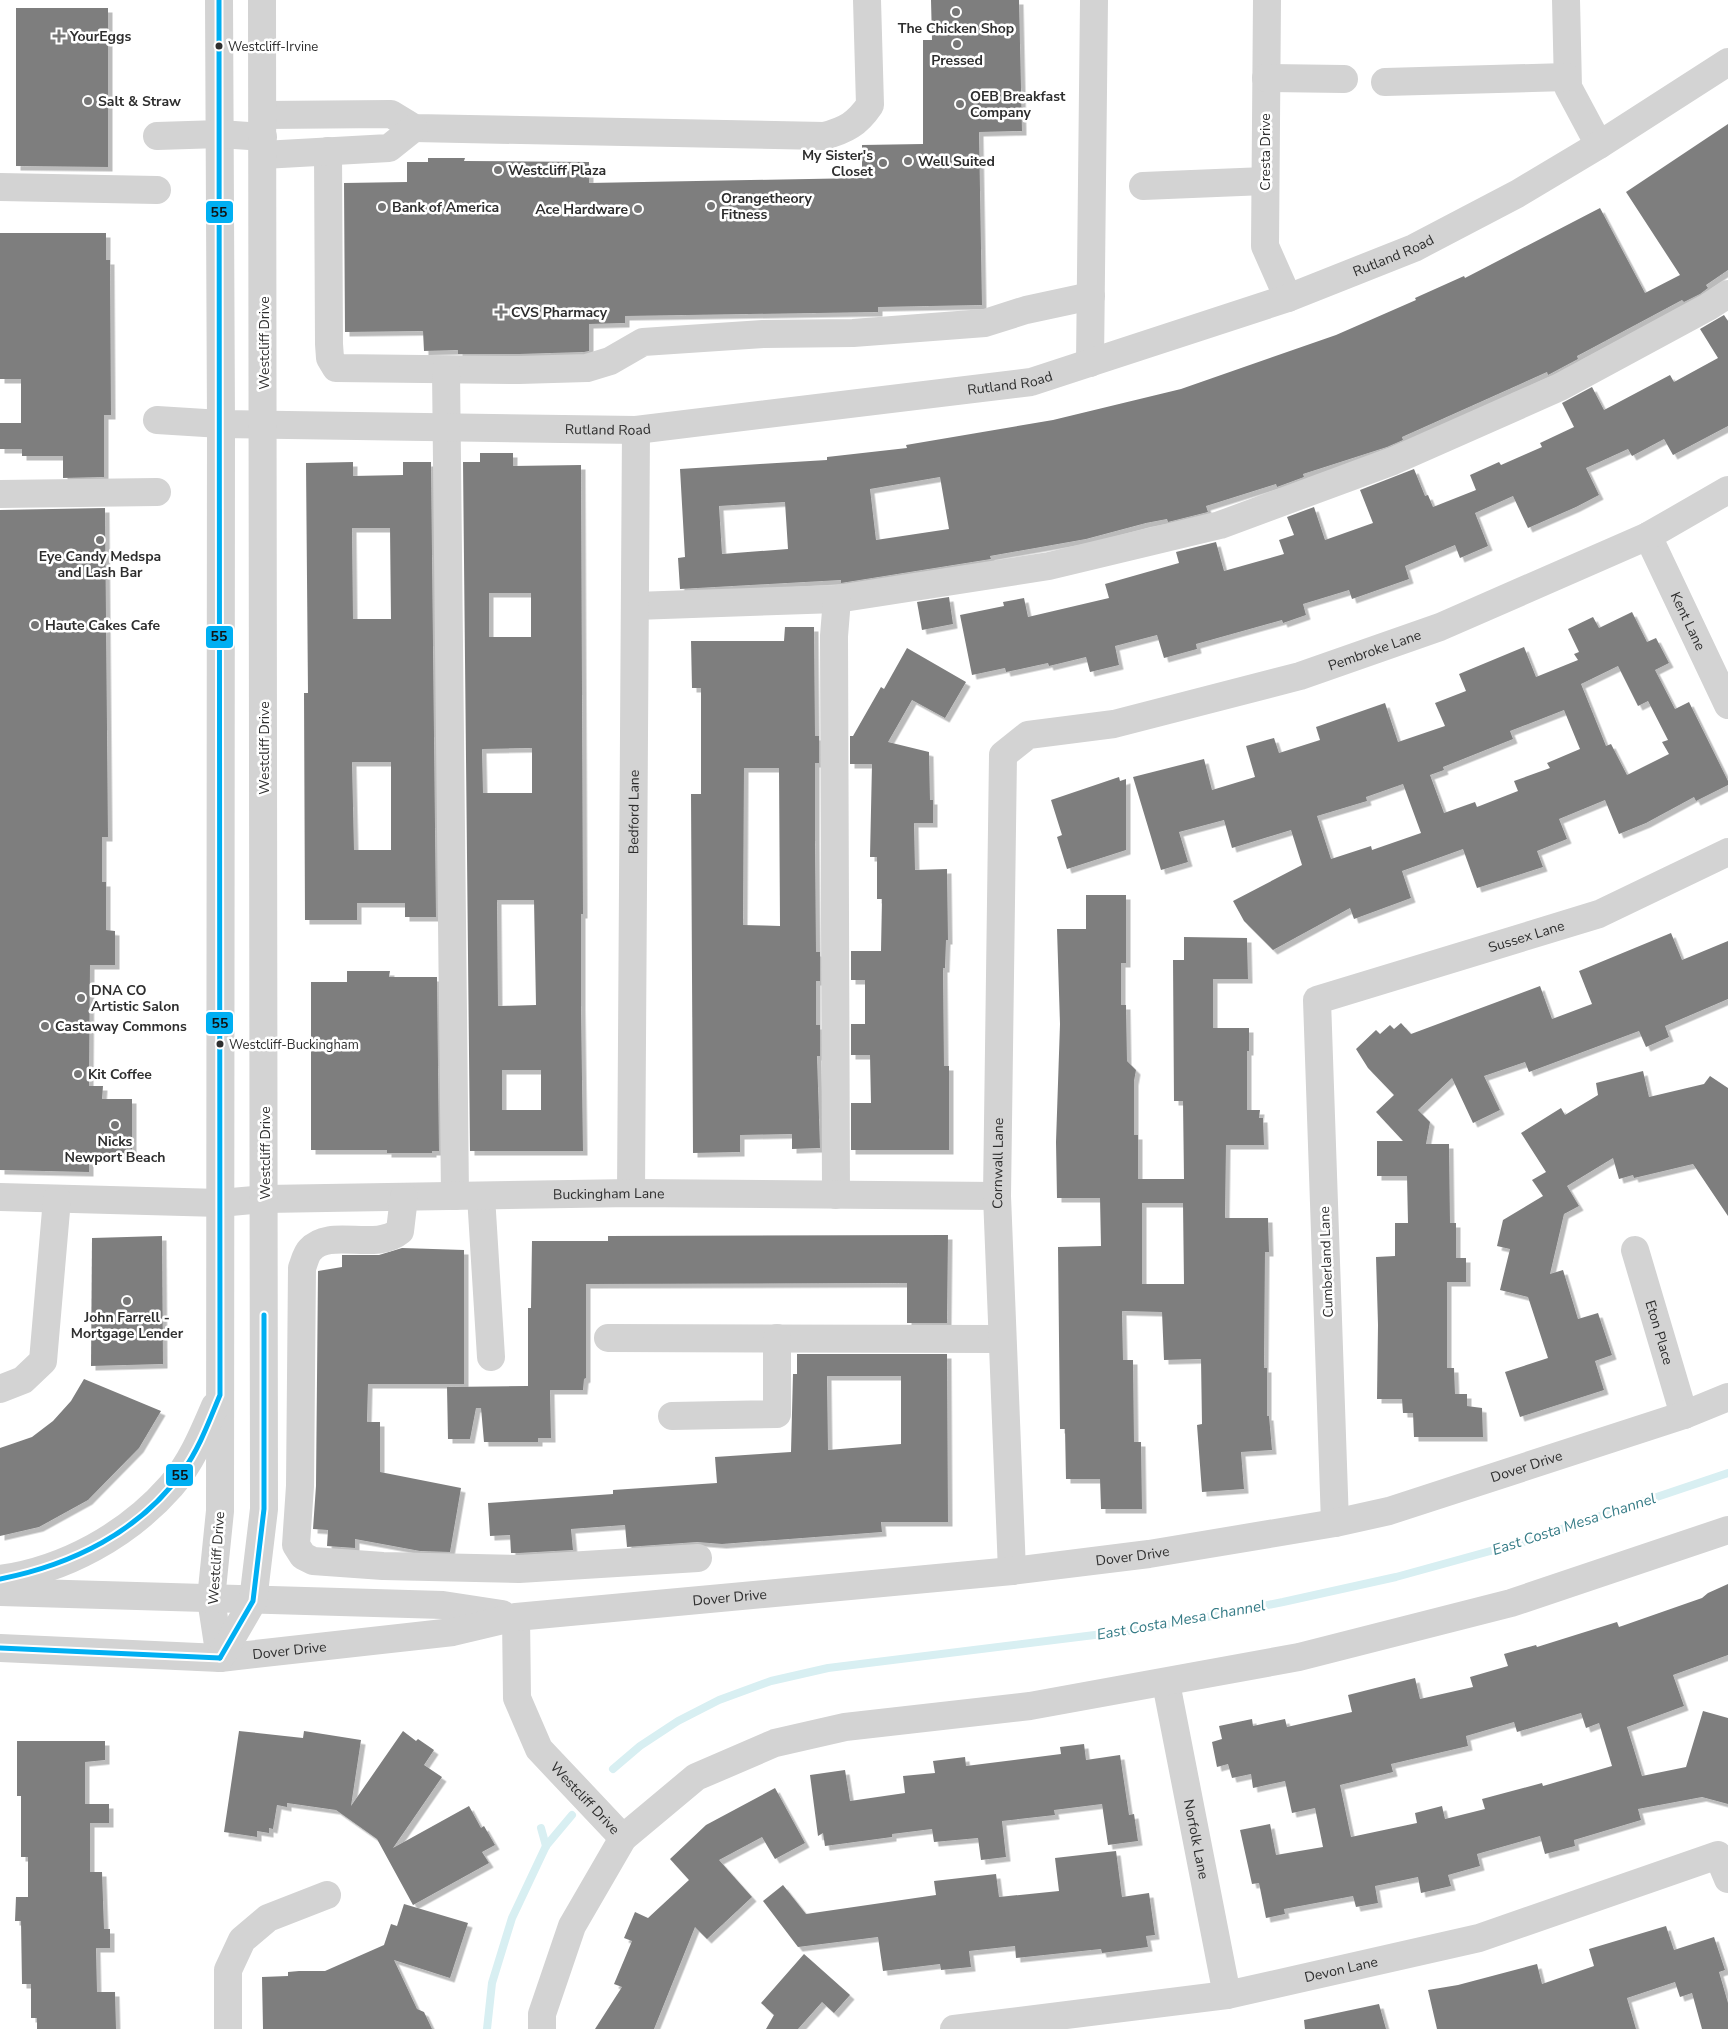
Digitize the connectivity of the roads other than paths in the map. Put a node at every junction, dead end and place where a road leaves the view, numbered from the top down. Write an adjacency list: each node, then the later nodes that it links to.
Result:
1 (219, 0): 14 (street, Westcliff Drive)
2 (262, 0): 16 (street, Westcliff Drive)
3 (867, 0): 13 (street)
4 (1094, 0): 24 (street)
5 (1267, 0): 9 (street, Cresta Drive)
6 (1566, 0): 8 (street)
7 (1728, 62): 17 (street, Rutland Road)
8 (1567, 77): 11 (street); 17 (street)
9 (1266, 78): 10 (street); 19 (street, Cresta Drive)
10 (1344, 79)
11 (1385, 82)
12 (344, 114): 13 (street); 16 (street); 18 (street)
13 (414, 128): 18 (street)
14 (220, 134): 15 (street); 16 (street); 29 (street, Westcliff Drive)
15 (157, 136)
16 (263, 136): 18 (street); 30 (street, Westcliff Drive)
17 (1599, 146): 25 (street, Rutland Road)
18 (337, 151): 27 (street)
19 (1265, 181): 20 (street); 25 (street, Cresta Drive)
20 (1143, 186)
21 (0, 187): 22 (street)
22 (157, 190)
23 (1728, 294): 37 (street)
24 (1091, 296): 26 (street); 27 (street)
25 (1288, 298): 26 (street, Rutland Road)
26 (1090, 363): 32 (street, Rutland Road)
27 (446, 370): 31 (street)
28 (157, 420): 29 (street, Rutland Road)
29 (221, 424): 30 (street, Rutland Road); 52 (street, Westcliff Drive)
30 (264, 424): 31 (street, Rutland Road); 51 (street, Westcliff Drive)
31 (447, 427): 32 (street, Rutland Road); 45 (street)
32 (636, 430): 38 (street, Bedford Lane)
33 (1728, 490): 36 (street, Pembroke Lane)
34 (157, 492): 35 (street)
35 (0, 494)
36 (1648, 536): 39 (street, Kent Lane); 40 (street, Pembroke Lane)
37 (837, 599): 38 (street); 44 (street)
38 (635, 606): 43 (street, Bedford Lane)
39 (1728, 705)
40 (1003, 756): 47 (street, Cornwall Lane)
41 (1728, 852): 42 (street, Sussex Lane)
42 (1317, 1000): 63 (street, Cumberland Lane)
43 (631, 1193): 44 (street, Buckingham Lane); 46 (street, Buckingham Lane)
44 (836, 1195): 47 (street, Buckingham Lane)
45 (455, 1196): 46 (street, Buckingham Lane); 49 (street, Buckingham Lane)
46 (482, 1196): 57 (street)
47 (997, 1196): 56 (street, Cornwall Lane)
48 (0, 1197): 50 (street, Buckingham Lane)
49 (404, 1197): 51 (street, Buckingham Lane); 65 (street)
50 (57, 1199): 52 (street, Buckingham Lane); 58 (street)
51 (265, 1199): 52 (street, Buckingham Lane); 70 (street, Westcliff Drive)
52 (220, 1203): 59 (street, Westcliff Drive)
53 (1635, 1250): 61 (street, Eton Place)
54 (608, 1338): 55 (street)
55 (777, 1338): 56 (street); 62 (street)
56 (1001, 1339): 66 (street, Cornwall Lane)
57 (491, 1357)
58 (0, 1389)
59 (220, 1396): 67 (street); 69 (street, Westcliff Drive)
60 (1728, 1396): 61 (street, Dover Drive)
61 (1684, 1415): 63 (street, Dover Drive)
62 (672, 1416)
63 (1335, 1523): 66 (street, Dover Drive)
64 (1728, 1530): 74 (street)
65 (698, 1558)
66 (1012, 1571): 71 (street, Dover Drive)
67 (0, 1579)
68 (0, 1592): 69 (street, Dover Drive)
69 (210, 1599): 70 (street, Dover Drive); 73 (street, Westcliff Drive)
70 (253, 1601): 71 (street, Dover Drive); 73 (street, Westcliff Drive)
71 (516, 1617): 73 (street, Dover Drive); 75 (street, Westcliff Drive)
72 (0, 1648): 73 (street, Dover Drive)
73 (220, 1658)
74 (1166, 1683): 75 (street); 78 (street, Norfolk Lane)
75 (623, 1838): 80 (street, Westcliff Drive)
76 (1723, 1867): 78 (street, Devon Lane)
77 (328, 1895): 79 (street)
78 (1226, 1995): 81 (street, Devon Lane)
79 (228, 2029)
80 (542, 2029)
81 (954, 2029)

